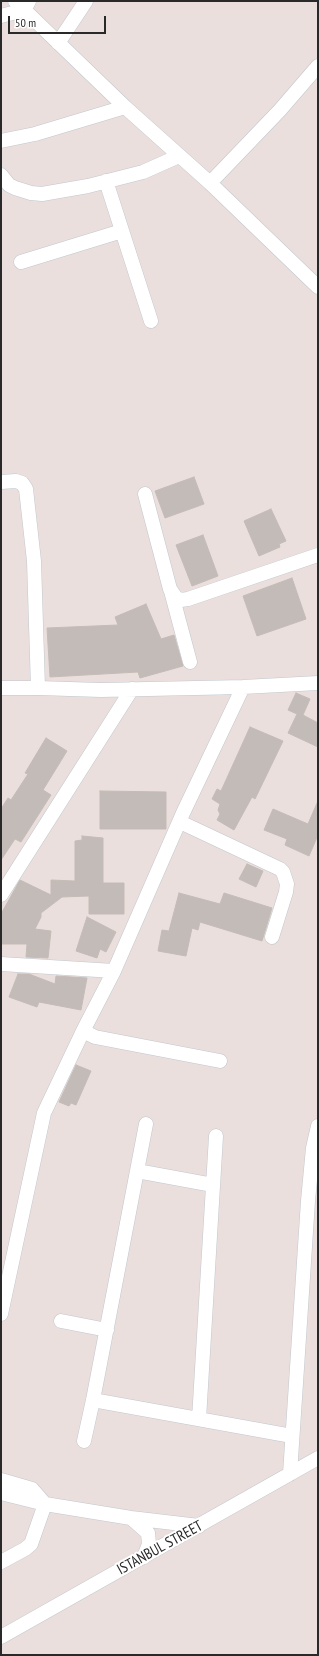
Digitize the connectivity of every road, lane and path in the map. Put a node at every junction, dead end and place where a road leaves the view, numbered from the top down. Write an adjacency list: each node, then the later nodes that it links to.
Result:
1 (86, 1): 4 (street)
2 (23, 4): 3 (street); 4 (street)
3 (1, 16)
4 (58, 43): 6 (street)
5 (318, 66): 11 (street)
6 (124, 107): 7 (street); 8 (street)
7 (1, 141)
8 (179, 156): 10 (street); 11 (street)
9 (1, 175): 10 (street)
10 (106, 181): 12 (street)
11 (210, 183): 14 (street)
12 (122, 231): 13 (street); 15 (street)
13 (21, 262)
14 (318, 287)
15 (151, 321)
16 (1, 482): 24 (street)
17 (145, 494): 19 (street)
18 (318, 555): 19 (street)
19 (170, 589): 20 (street)
20 (190, 662)
21 (318, 683): 22 (street)
22 (243, 687): 25 (street); 26 (street)
23 (1, 688): 24 (street)
24 (38, 688): 25 (street)
25 (132, 690): 27 (street)
26 (180, 822): 28 (street); 30 (street)
27 (1, 895)
28 (272, 937)
29 (1, 964): 30 (street)
30 (114, 971): 31 (street)
31 (83, 1032): 32 (street); 38 (street)
32 (220, 1061)
33 (146, 1124): 36 (street)
34 (318, 1126): 44 (street)
35 (216, 1136): 37 (street)
36 (137, 1171): 37 (street); 41 (street)
37 (213, 1185): 43 (street)
38 (7, 1261): 39 (street)
39 (1, 1314)
40 (61, 1321): 41 (street)
41 (107, 1330): 42 (street)
42 (94, 1400): 43 (street); 45 (street)
43 (199, 1419): 44 (street)
44 (292, 1436): 47 (street)
45 (84, 1441)
46 (318, 1458): 47 (street, ISTANBUL STREET)
47 (290, 1474): 52 (street, ISTANBUL STREET)
48 (1, 1480): 50 (street)
49 (1, 1493): 50 (street)
50 (45, 1504): 51 (street); 54 (street)
51 (132, 1518): 52 (street); 53 (street)
52 (199, 1526): 53 (street, ISTANBUL STREET)
53 (144, 1557): 55 (street, ISTANBUL STREET)
54 (1, 1562)
55 (1, 1636)

